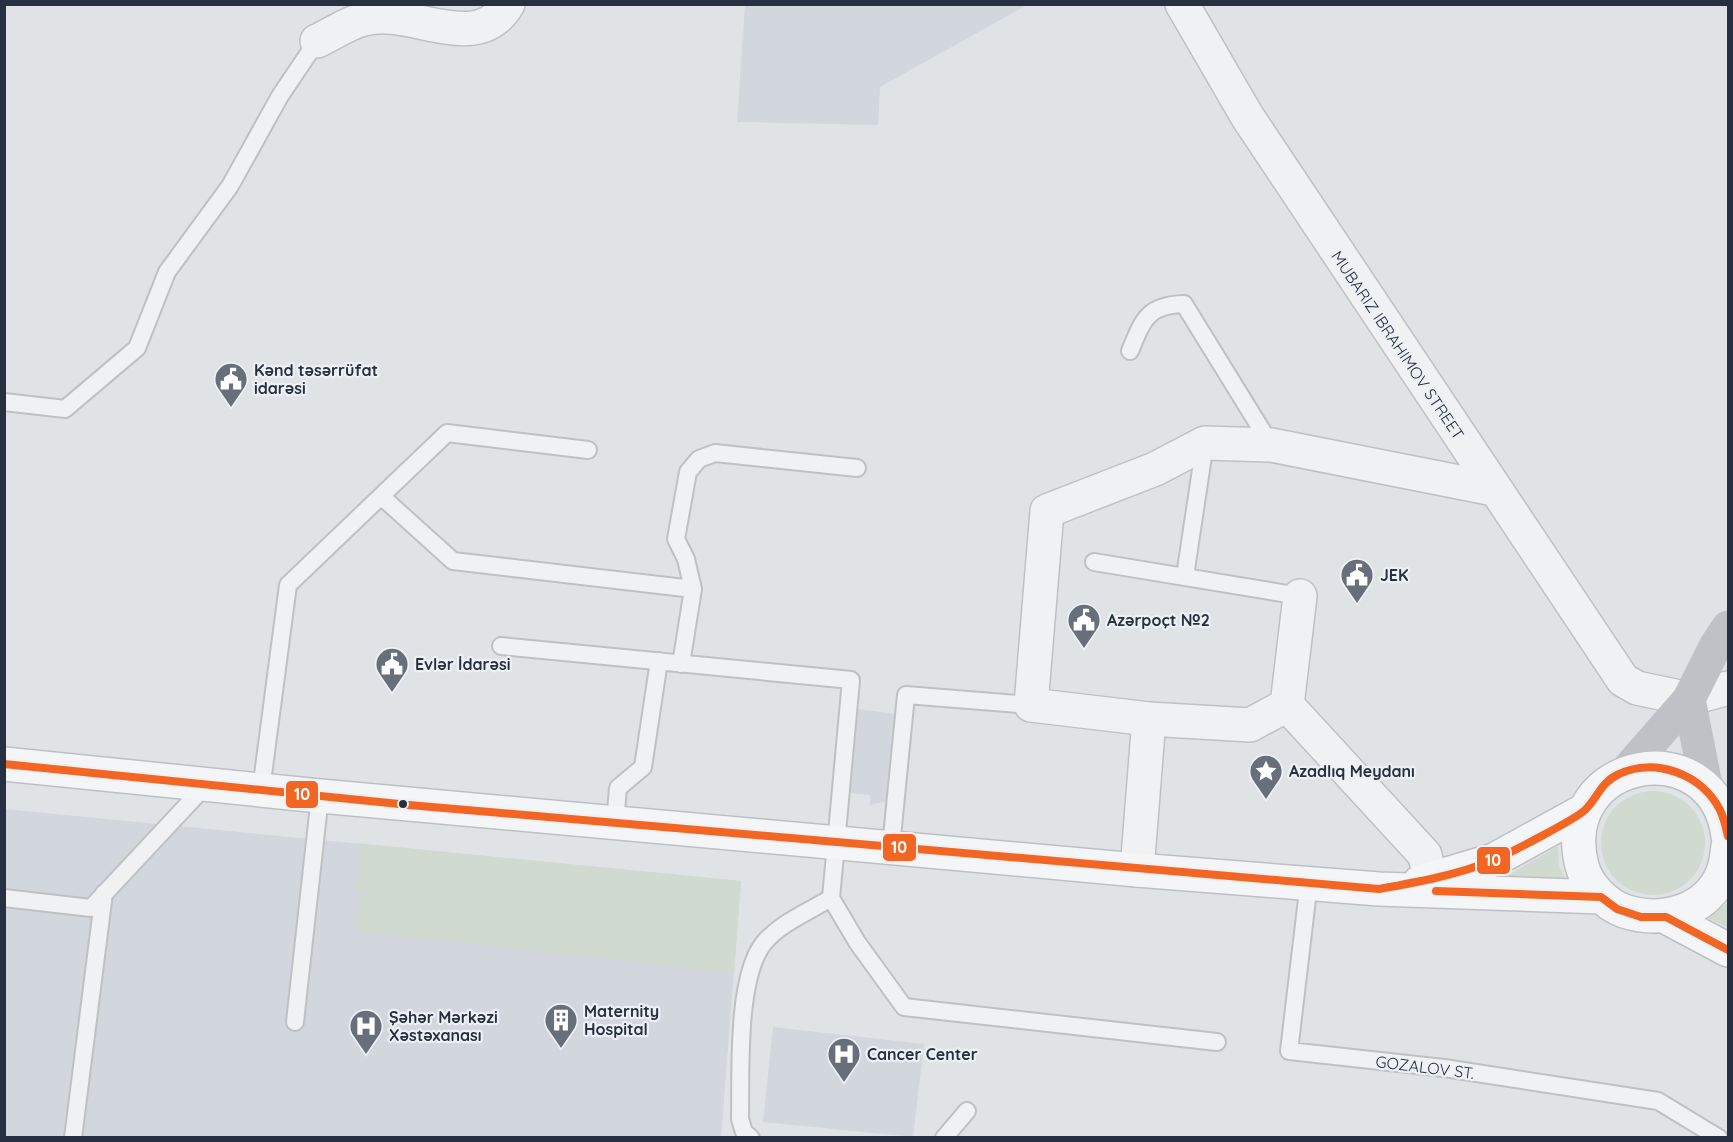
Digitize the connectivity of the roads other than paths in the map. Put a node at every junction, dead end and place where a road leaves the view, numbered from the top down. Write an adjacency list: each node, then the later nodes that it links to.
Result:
1 (508, 4): 3 (street)
2 (1182, 4): 10 (street, MUBARIZ IBRAHIMOV STREET)
3 (318, 41): 5 (lane)
4 (1130, 351): 7 (lane)
5 (4, 402)
6 (1205, 443): 7 (street); 13 (lane); 22 (street)
7 (1271, 445): 10 (street)
8 (588, 450): 11 (lane)
9 (857, 468): 14 (lane)
10 (1494, 489): 21 (street, MUBARIZ IBRAHIMOV STREET)
11 (381, 496): 14 (lane); 28 (lane)
12 (1094, 562): 13 (lane)
13 (1185, 576): 15 (lane)
14 (693, 589): 19 (lane)
15 (1300, 596): 23 (street)
16 (1728, 627): 21 (street)
17 (501, 646): 18 (lane)
18 (659, 662): 19 (lane); 32 (lane)
19 (681, 664): 34 (lane)
20 (1728, 688): 21 (street)
21 (1689, 699): 26 (street); 29 (street)
22 (1030, 705): 24 (street); 36 (lane)
23 (1287, 705): 24 (street); 38 (street)
24 (1149, 719): 37 (street)
25 (4, 764): 27 (main road)
26 (1626, 771): 29 (main road); 31 (main road)
27 (206, 784): 28 (main road); 41 (lane)
28 (261, 790): 30 (main road)
29 (1707, 790): 33 (main road)
30 (320, 796): 32 (main road); 47 (lane)
31 (1586, 810): 38 (main road); 42 (main road)
32 (615, 823): 34 (main road)
33 (1728, 836)
34 (837, 844): 36 (main road); 44 (lane)
35 (1728, 846): 45 (main road)
36 (891, 847): 37 (main road)
37 (1137, 870): 39 (main road)
38 (1430, 880): 40 (main road)
39 (1309, 882): 40 (main road); 53 (lane, GOZALOV ST.)
40 (1379, 889): 42 (main road)
41 (104, 893): 43 (lane); 50 (lane)
42 (1601, 897): 45 (main road)
43 (4, 898)
44 (831, 898): 48 (lane); 51 (lane)
45 (1666, 917): 46 (main road)
46 (1728, 950)
47 (295, 1022)
48 (1217, 1042)
49 (967, 1111): 52 (lane)
50 (73, 1137)
51 (751, 1137)
52 (944, 1137)
53 (1719, 1137)

